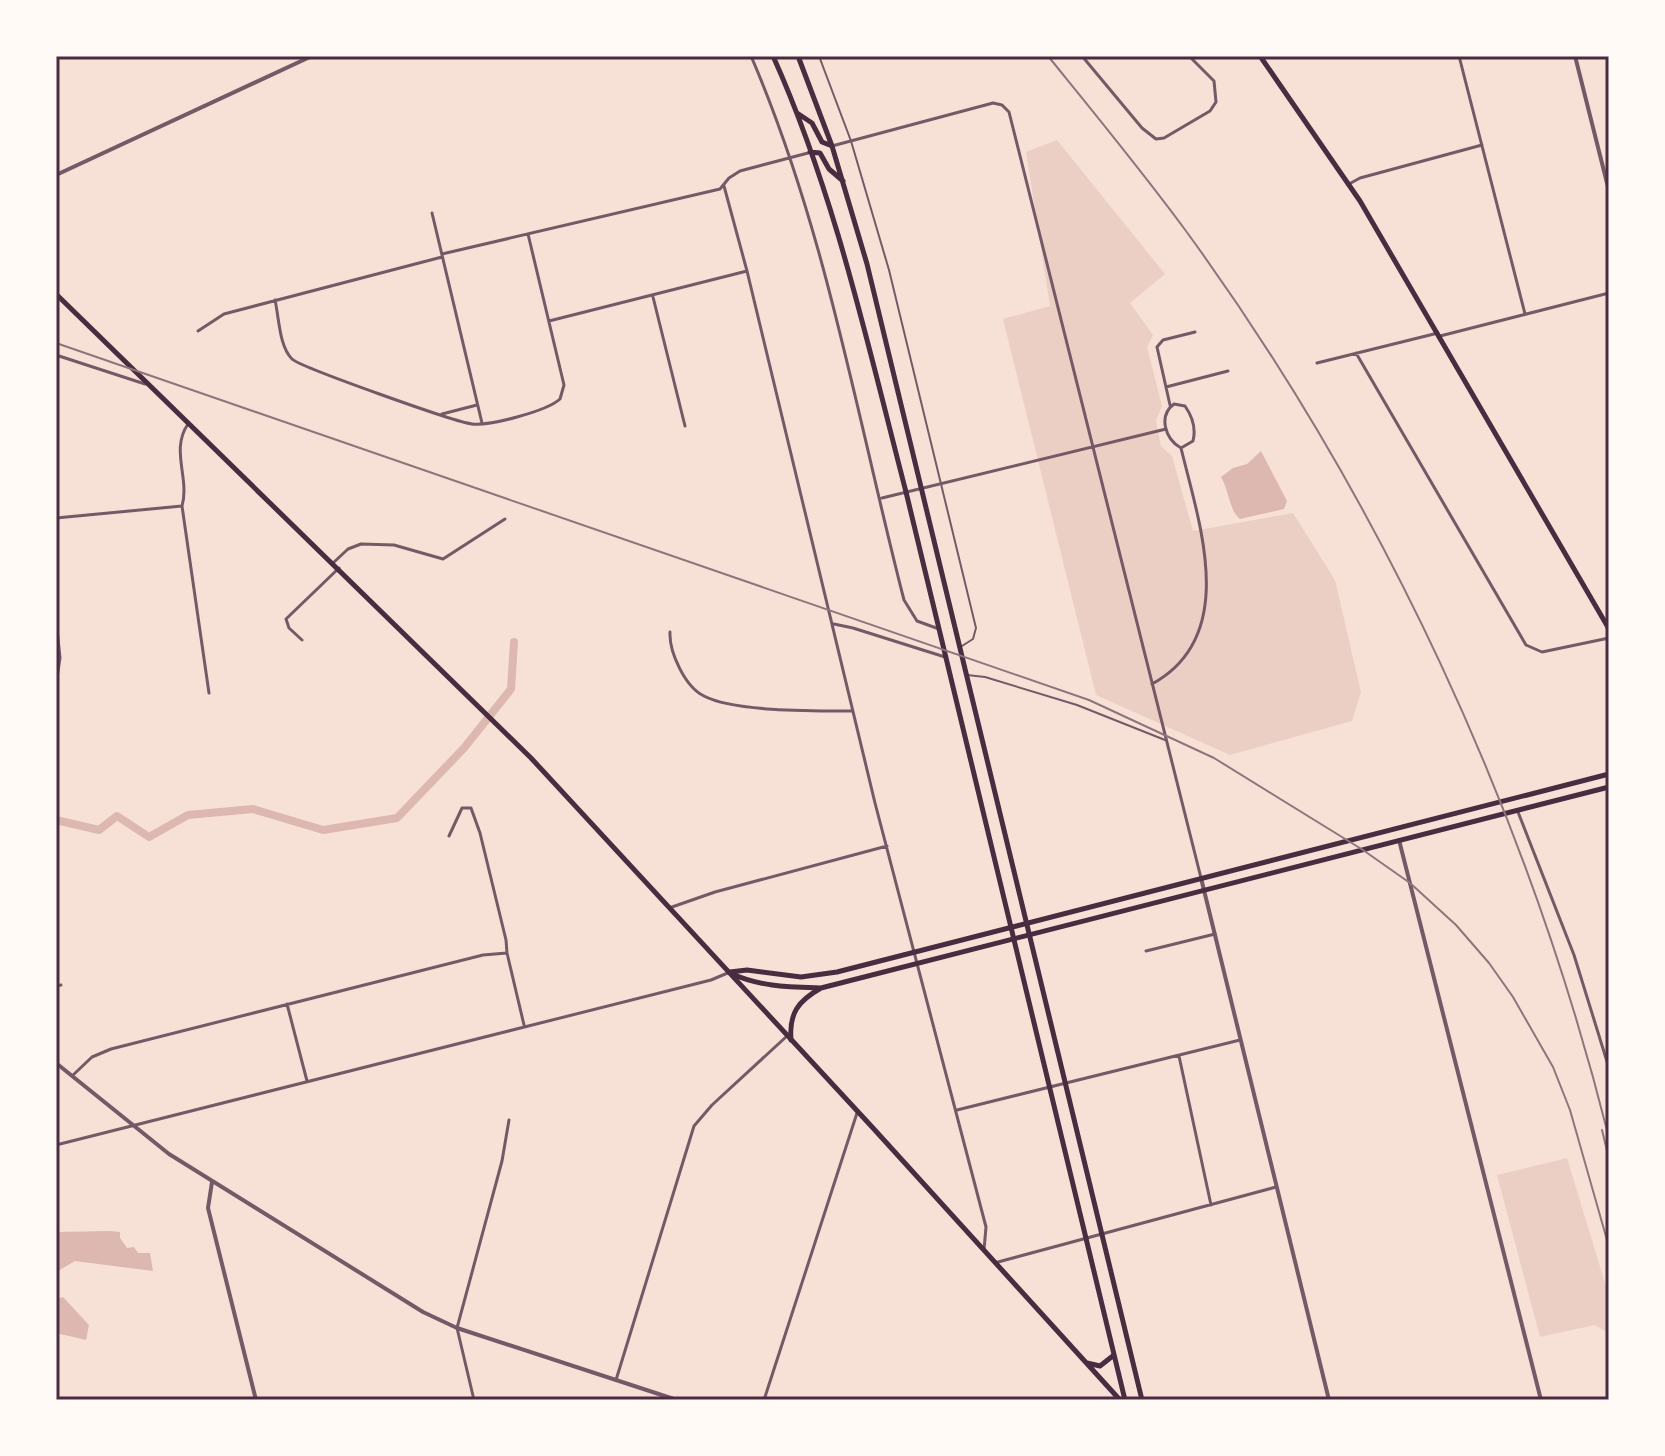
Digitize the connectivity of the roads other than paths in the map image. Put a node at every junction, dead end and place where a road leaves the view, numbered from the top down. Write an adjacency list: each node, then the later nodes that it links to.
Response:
1 (312, 56): 17 (street)
2 (751, 56): 16 (street)
3 (773, 56): 11 (main road)
4 (798, 56): 14 (main road)
5 (819, 56): 12 (lane)
6 (1082, 56): 7 (street)
7 (1189, 56)
8 (1260, 56): 19 (main road)
9 (1459, 56): 13 (street)
10 (1575, 56): 21 (street)
11 (795, 112): 14 (main road); 15 (main road)
12 (851, 141): 14 (street); 48 (street); 50 (lane)
13 (1482, 145): 19 (street); 30 (street)
14 (832, 146): 18 (main road)
15 (810, 152): 16 (street); 18 (main road); 52 (main road)
16 (791, 157): 20 (street); 53 (street)
17 (56, 175)
18 (844, 181): 51 (main road)
19 (1349, 184): 34 (main road)
20 (724, 186): 23 (street); 25 (street)
21 (1609, 191)
22 (432, 213): 24 (street)
23 (528, 234): 24 (street); 31 (street)
24 (442, 256): 29 (street); 41 (street)
25 (747, 271): 28 (street); 60 (street)
26 (1609, 293): 30 (street)
27 (56, 294): 39 (main road)
28 (653, 296): 31 (street); 46 (street)
29 (275, 300): 32 (street); 43 (street)
30 (1525, 314): 34 (street)
31 (549, 321): 44 (street)
32 (198, 331)
33 (1195, 332): 40 (street)
34 (1439, 335): 35 (street); 62 (main road)
35 (1356, 353): 37 (street); 64 (street)
36 (56, 355): 39 (street)
37 (1317, 363)
38 (1228, 371): 40 (street)
39 (149, 385): 45 (main road)
40 (1166, 387): 42 (street)
41 (477, 405): 43 (street); 44 (street)
42 (1170, 405): 47 (street); 49 (street)
43 (442, 414): 44 (street)
44 (482, 423)
45 (188, 424): 54 (street); 57 (main road)
46 (685, 426)
47 (1166, 429): 48 (street); 49 (street)
48 (1093, 446): 50 (street); 71 (street)
49 (1181, 448): 71 (street)
50 (941, 483): 51 (street); 67 (lane)
51 (923, 488): 52 (street); 67 (main road)
52 (906, 492): 53 (street); 61 (main road)
53 (880, 499): 61 (street)
54 (182, 506): 55 (street); 72 (street)
55 (56, 518)
56 (505, 519): 57 (street)
57 (333, 563): 58 (main road)
58 (339, 568): 65 (street); 83 (main road)
59 (56, 619): 66 (street)
60 (833, 624): 68 (street); 73 (street)
61 (939, 629): 68 (main road)
62 (1609, 629)
63 (670, 632): 73 (street)
64 (1609, 638)
65 (302, 640)
66 (58, 646): 70 (street)
67 (960, 646): 69 (main road)
68 (945, 657): 85 (main road)
69 (967, 675): 74 (lane); 84 (main road)
70 (56, 684)
71 (1152, 684): 74 (street)
72 (209, 693)
73 (853, 711): 80 (street)
74 (1166, 740): 81 (street)
75 (1609, 774): 81 (main road)
76 (1609, 787): 77 (main road)
77 (1518, 812): 79 (main road); 101 (street)
78 (449, 836): 91 (street)
79 (1399, 840): 82 (main road); 130 (street)
80 (887, 846): 83 (street); 90 (street)
81 (1201, 878): 82 (street); 84 (main road)
82 (1203, 890): 86 (main road); 87 (street)
83 (669, 909): 93 (main road)
84 (1027, 923): 85 (main road); 86 (main road)
85 (1010, 927): 88 (main road); 90 (main road)
86 (1029, 934): 88 (main road); 104 (main road)
87 (1215, 934): 89 (street); 98 (street)
88 (1013, 939): 92 (main road); 105 (main road)
89 (1146, 951)
90 (916, 952): 92 (street); 93 (main road)
91 (507, 953): 95 (street); 96 (street)
92 (919, 964): 94 (main road); 106 (street)
93 (730, 972): 94 (main road); 96 (street); 97 (main road)
94 (821, 988): 97 (main road)
95 (287, 1004): 102 (street); 103 (street)
96 (525, 1026): 103 (street)
97 (789, 1038): 107 (main road); 121 (street)
98 (1240, 1040): 99 (street); 112 (street)
99 (1178, 1055): 104 (street); 113 (street)
100 (56, 1063): 102 (street)
101 (1609, 1068)
102 (72, 1076): 109 (street)
103 (307, 1081): 109 (street)
104 (1066, 1083): 105 (street); 114 (main road)
105 (1049, 1088): 106 (street); 115 (main road)
106 (957, 1110): 116 (street)
107 (857, 1113): 116 (main road); 126 (street)
108 (509, 1120): 118 (street)
109 (132, 1126): 110 (street); 111 (street)
110 (56, 1145)
111 (212, 1182): 118 (street); 123 (street)
112 (1276, 1187): 113 (street); 129 (street)
113 (1211, 1205): 114 (street)
114 (1102, 1234): 115 (street); 128 (main road)
115 (1086, 1239): 117 (street); 119 (main road)
116 (984, 1250): 117 (main road)
117 (996, 1263): 120 (main road)
118 (457, 1328): 121 (street); 124 (street)
119 (1114, 1355): 120 (main road); 127 (main road)
120 (1086, 1362): 127 (main road)
121 (616, 1380): 122 (street)
122 (659, 1397): 125 (street)
123 (256, 1400)
124 (474, 1400)
125 (677, 1400)
126 (764, 1400)
127 (1123, 1400)
128 (1142, 1400)
129 (1329, 1400)
130 (1541, 1400)

